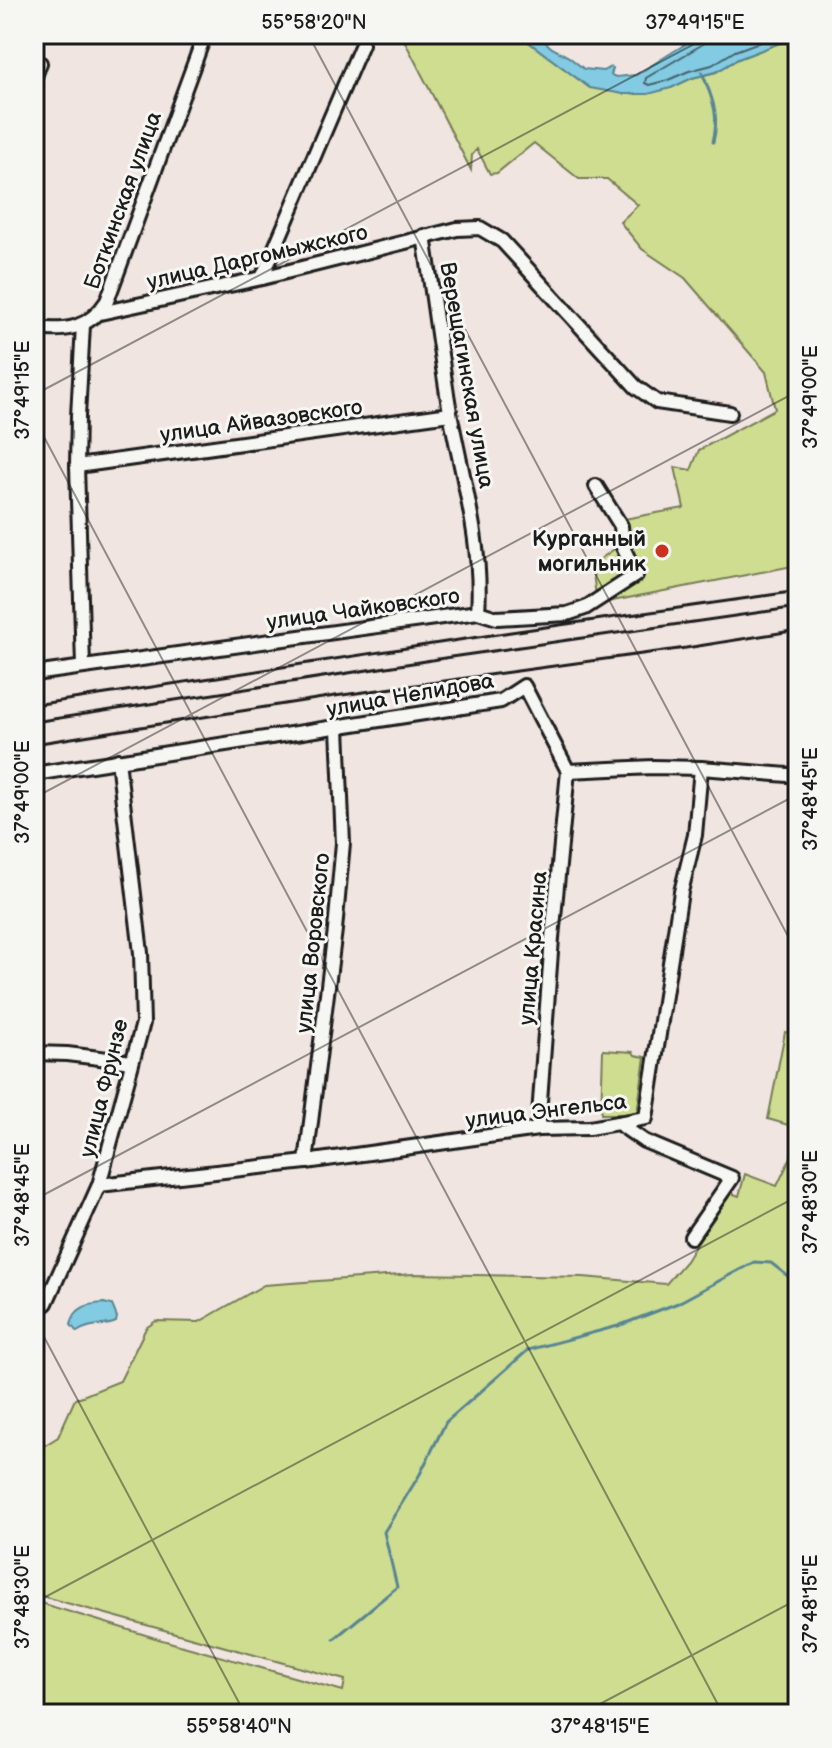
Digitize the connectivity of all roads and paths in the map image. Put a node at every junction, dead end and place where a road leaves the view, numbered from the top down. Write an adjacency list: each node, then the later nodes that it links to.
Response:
1 (205, 34): 7 (street, Боткинская улица)
2 (362, 44): 6 (street)
3 (40, 63): 4 (street)
4 (34, 79)
5 (424, 236): 6 (street, улица Даргомыжского); 10 (street, Верещагинская улица); 11 (street, Верещагинская улица)
6 (262, 278): 7 (street, улица Даргомыжского)
7 (100, 313): 8 (street, Боткинская улица)
8 (83, 325): 9 (street, Боткинская улица); 12 (street)
9 (34, 328)
10 (730, 413)
11 (450, 414): 12 (street, улица Айвазовского); 14 (street, Верещагинская улица)
12 (77, 466): 15 (street)
13 (596, 486): 14 (street, улица Чайковского)
14 (478, 612): 15 (street, улица Чайковского)
15 (83, 666): 16 (street, улица Чайковского)
16 (34, 674)
17 (338, 728): 18 (street, улица Нелидова); 20 (street, улица Нелидова); 27 (street, улица Воровского)
18 (118, 760): 21 (street, улица Нелидова); 24 (street, улица Фрунзе)
19 (701, 768): 20 (street); 22 (street); 25 (street, улица Энгельса)
20 (568, 771): 26 (street, улица Красина)
21 (34, 774)
22 (788, 775)
23 (34, 1053): 24 (street)
24 (132, 1062): 28 (street, улица Фрунзе)
25 (618, 1123): 26 (street, улица Энгельса); 29 (street)
26 (538, 1129): 27 (street, улица Энгельса)
27 (306, 1162): 28 (street, улица Энгельса)
28 (99, 1185): 30 (street, улица Фрунзе)
29 (691, 1237)
30 (34, 1313)

